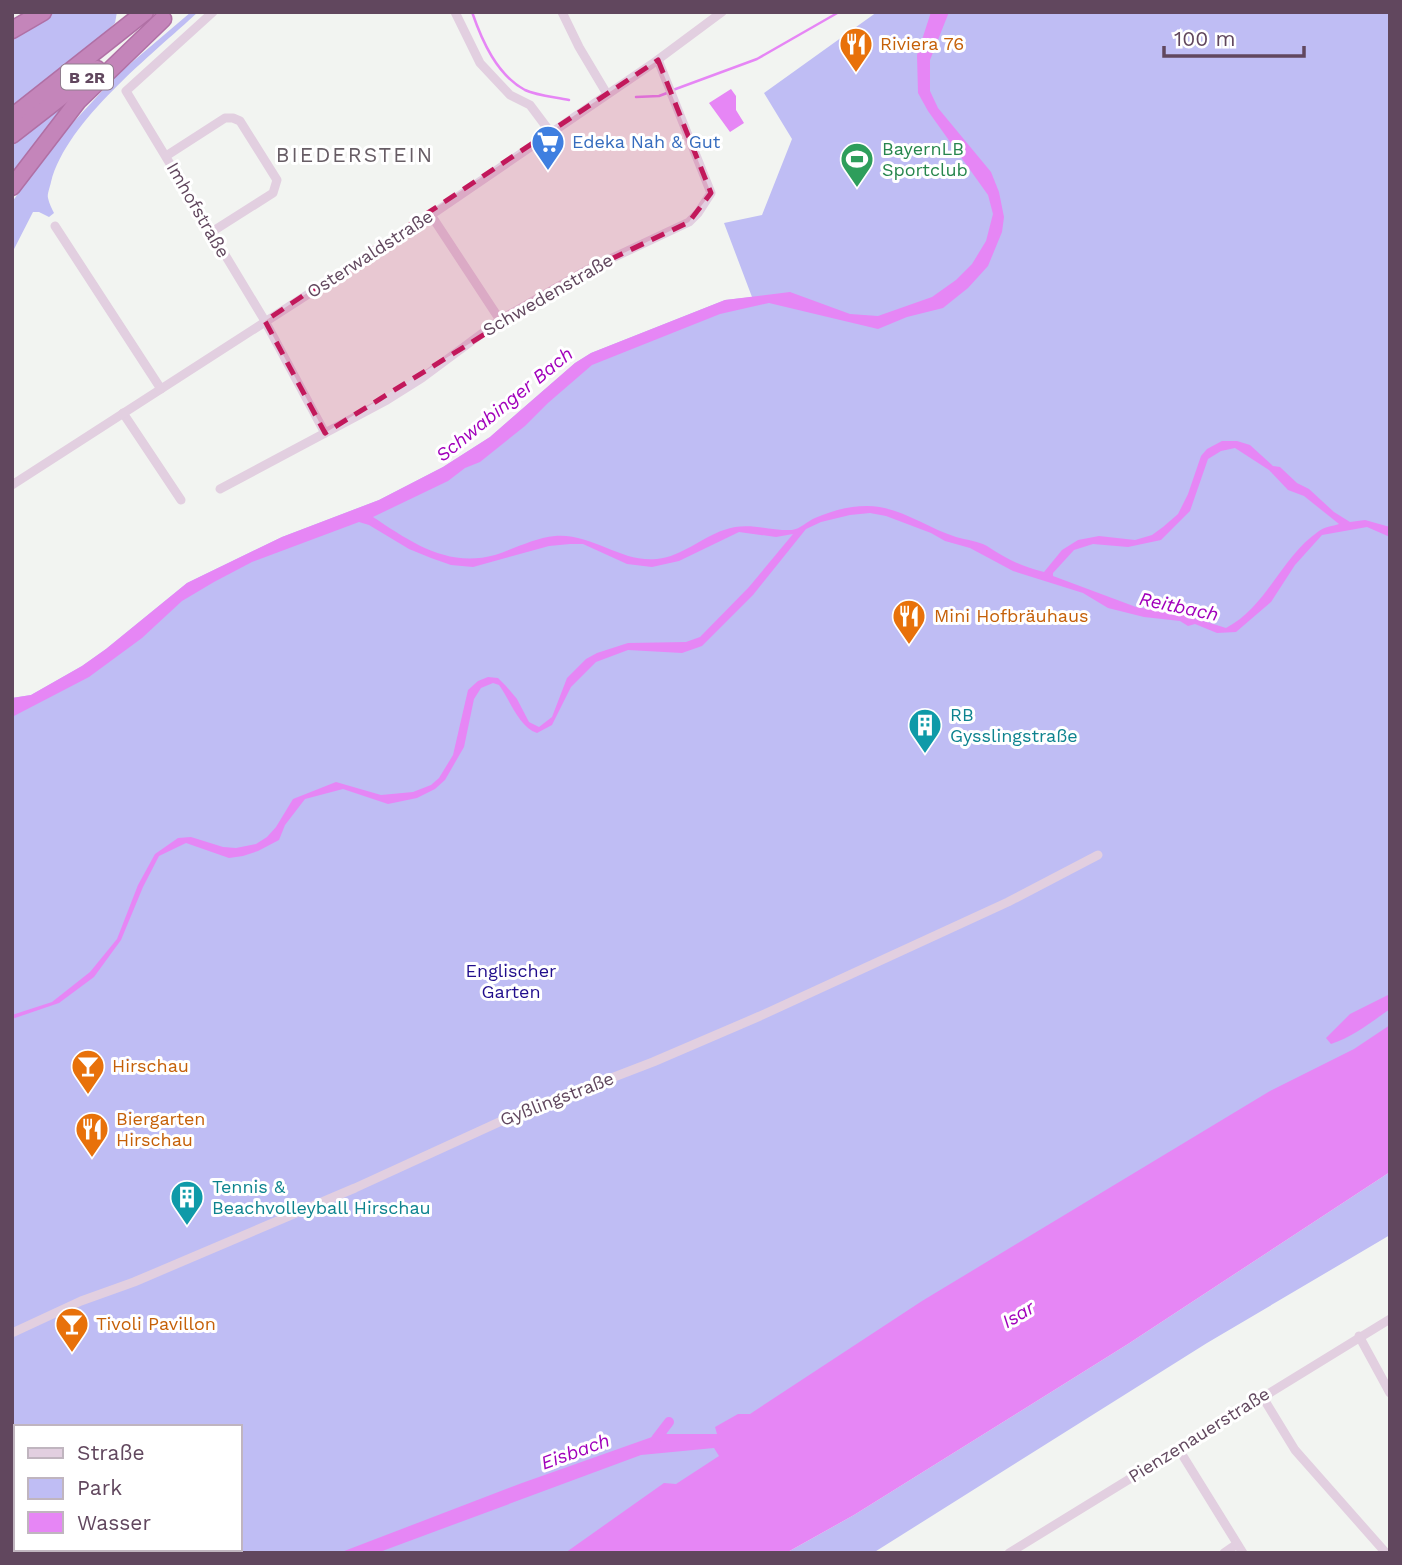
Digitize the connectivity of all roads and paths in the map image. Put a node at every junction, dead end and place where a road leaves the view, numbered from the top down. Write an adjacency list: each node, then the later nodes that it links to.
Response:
1 (43, 12): 9 (highway)
2 (120, 12): 10 (highway)
3 (145, 12): 10 (highway, B 2R)
4 (213, 12): 16 (street, Imhofstraße)
5 (455, 12): 14 (street)
6 (562, 12): 12 (street)
7 (722, 12): 11 (street, Osterwaldstraße)
8 (168, 16): 15 (highway, B 2R); 17 (highway)
9 (12, 30)
10 (86, 59): 13 (highway, B 2R)
11 (658, 60): 12 (street, Osterwaldstraße); 21 (street, Schwedenstraße)
12 (607, 94): 14 (street, Osterwaldstraße)
13 (12, 117)
14 (551, 133): 18 (street, Osterwaldstraße)
15 (12, 135)
16 (166, 156): 20 (street, Imhofstraße); 20 (street)
17 (12, 187)
18 (431, 215): 21 (street); 22 (street, Osterwaldstraße)
19 (55, 226): 23 (street)
20 (210, 233): 22 (street, Imhofstraße)
21 (500, 320): 25 (street, Schwedenstraße)
22 (265, 321): 23 (street, Osterwaldstraße); 25 (street, Imhofstraße)
23 (161, 389): 24 (street, Osterwaldstraße)
24 (123, 413): 26 (street, Osterwaldstraße); 28 (street)
25 (325, 433): 27 (street, Schwedenstraße)
26 (12, 485)
27 (220, 489)
28 (181, 500)
29 (1098, 855): 31 (street, Gyßlingstraße)
30 (1390, 1319): 32 (street, Pienzenauerstraße)
31 (12, 1333)
32 (1359, 1336): 33 (street); 34 (street, Pienzenauerstraße)
33 (1390, 1393)
34 (1262, 1396): 35 (street, Pienzenauerstraße); 39 (street)
35 (1178, 1448): 36 (street); 37 (street, Pienzenauerstraße)
36 (1240, 1549): 38 (street)
37 (1009, 1553)
38 (1224, 1553)
39 (1386, 1553)

